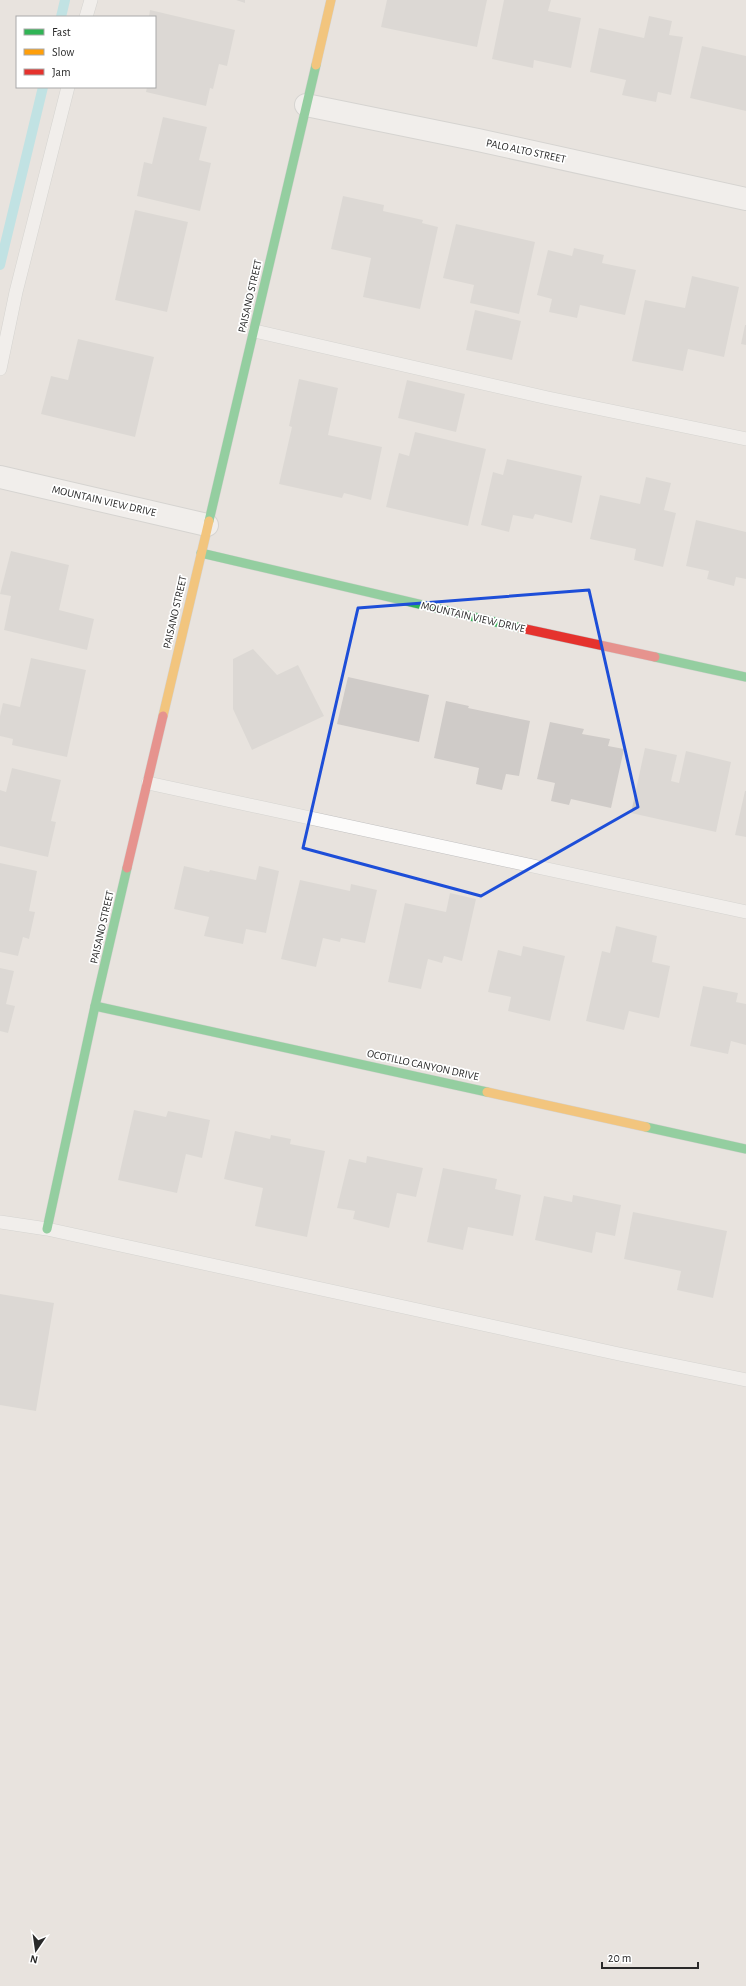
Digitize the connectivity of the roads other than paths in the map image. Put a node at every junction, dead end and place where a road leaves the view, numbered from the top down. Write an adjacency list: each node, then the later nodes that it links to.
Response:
1 (90, 0): 3 (lane)
2 (331, 0): 5 (street, PAISANO STREET)
3 (86, 16)
4 (68, 88): 8 (lane)
5 (306, 105): 6 (street, PALO ALTO STREET); 7 (street, PAISANO STREET)
6 (746, 199)
7 (254, 331): 9 (lane); 11 (street, PAISANO STREET)
8 (0, 368)
9 (746, 439)
10 (0, 477): 11 (street, MOUNTAIN VIEW DRIVE)
11 (208, 525): 12 (street, PAISANO STREET)
12 (201, 553): 13 (street, MOUNTAIN VIEW DRIVE); 14 (street, PAISANO STREET)
13 (746, 677)
14 (148, 783): 15 (lane); 16 (street, PAISANO STREET)
15 (746, 912)
16 (95, 1006): 17 (street, OCOTILLO CANYON DRIVE); 19 (street, PAISANO STREET)
17 (746, 1149)
18 (0, 1222): 19 (lane)
19 (47, 1229): 20 (lane)
20 (746, 1380)

